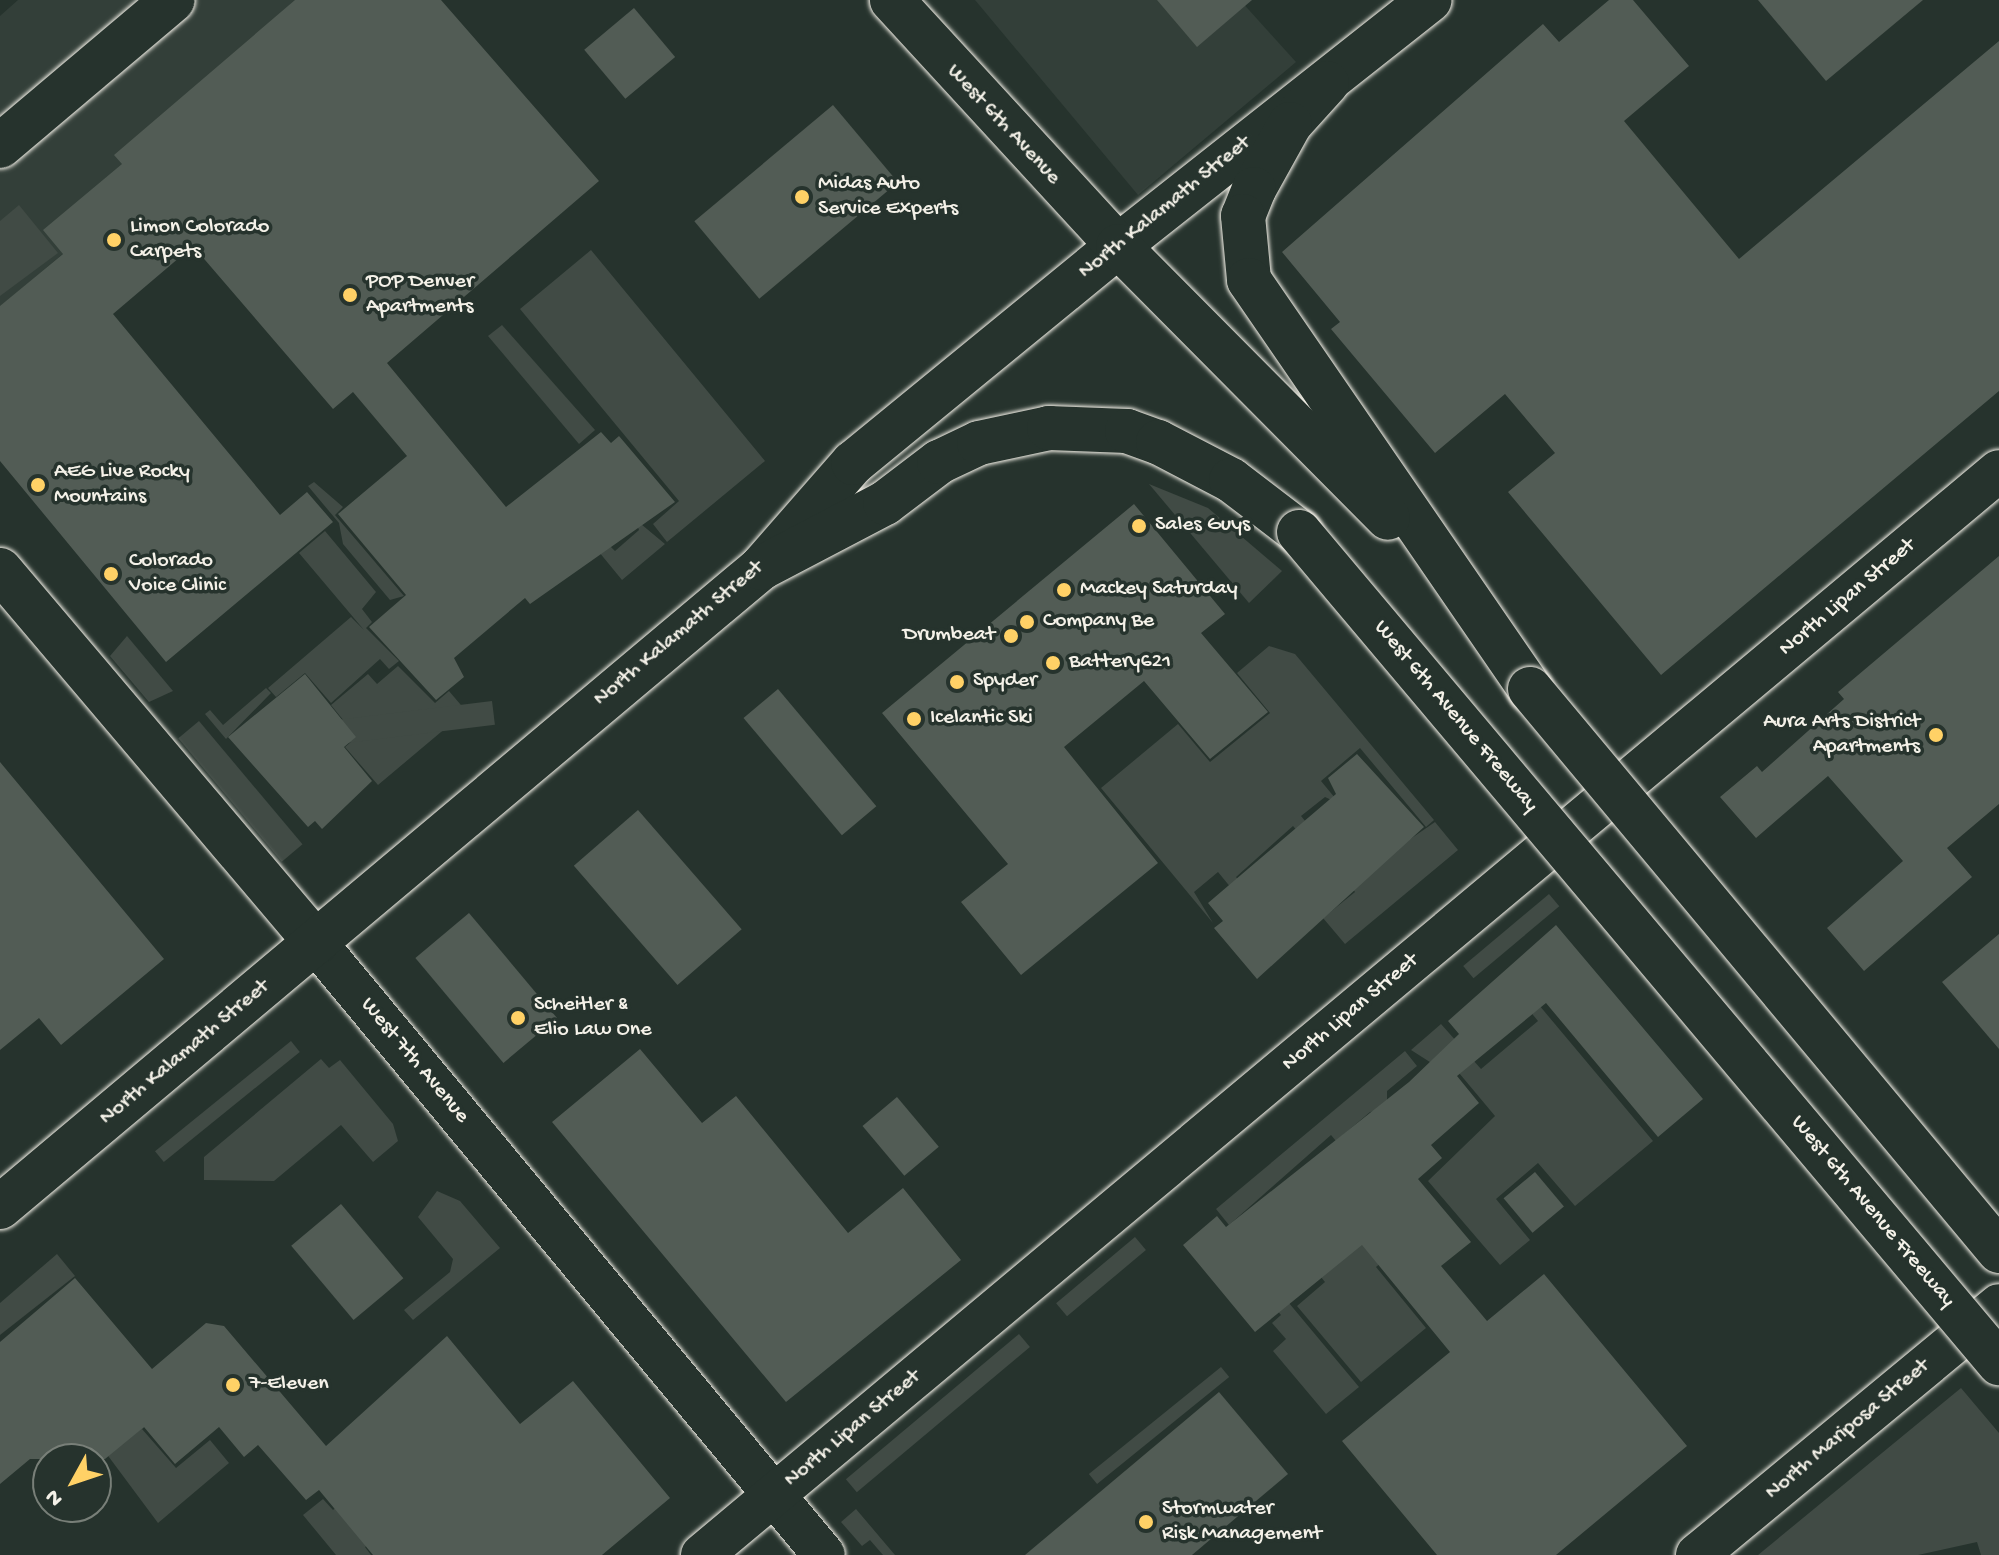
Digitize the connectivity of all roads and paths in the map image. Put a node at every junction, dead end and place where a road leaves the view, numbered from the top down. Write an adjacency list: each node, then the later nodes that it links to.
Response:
1 (173, 0): 5 (main road)
2 (892, 0): 6 (main road, West 6th Avenue)
3 (1430, 0): 4 (main road, North Kalamath Street)
4 (1327, 83): 6 (main road, North Kalamath Street); 10 (main road)
5 (0, 146)
6 (1118, 246): 8 (main road, North Kalamath Street); 10 (main road)
7 (1999, 471): 16 (street, North Lipan Street)
8 (761, 568): 11 (main road, North Kalamath Street); 15 (main road, West 6th Avenue Freeway, bridge)
9 (0, 570): 11 (main road, West 7th Avenue)
10 (1530, 689): 13 (main road, bridge)
11 (316, 943): 12 (main road, North Kalamath Street); 16 (street, West 7th Avenue)
12 (0, 1207)
13 (1999, 1251)
14 (1999, 1305): 19 (street, North Mariposa Street)
15 (1999, 1363)
16 (774, 1494): 17 (street, North Lipan Street); 18 (street, West 7th Avenue)
17 (702, 1555)
18 (824, 1555)
19 (1697, 1555)

